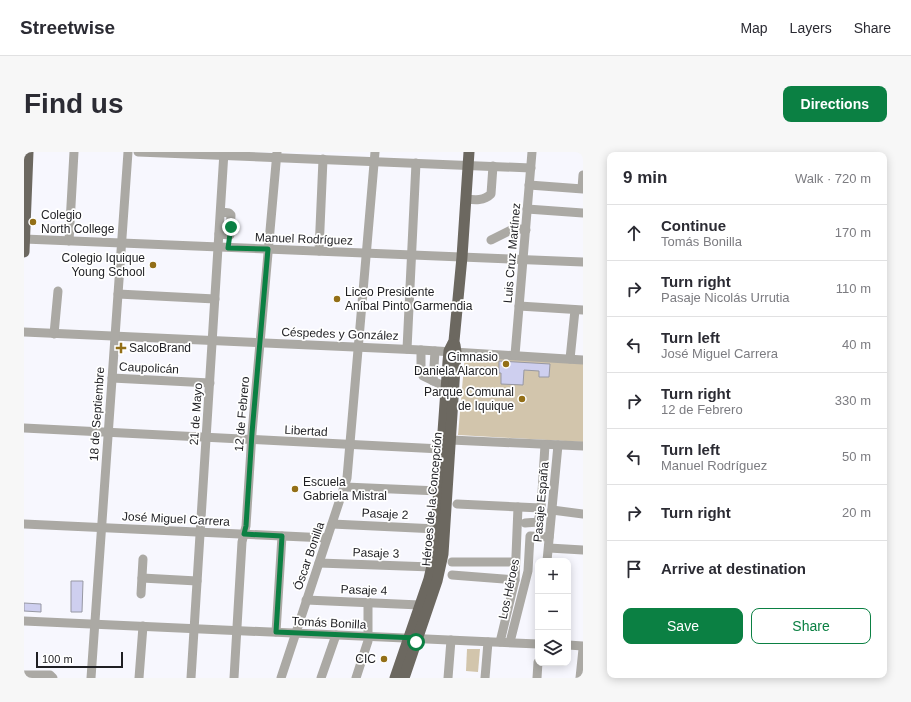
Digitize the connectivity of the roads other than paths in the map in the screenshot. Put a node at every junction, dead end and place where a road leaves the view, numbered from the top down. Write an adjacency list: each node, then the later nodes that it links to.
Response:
1 (28, 152): 25 (main road)
2 (74, 152): 27 (street)
3 (128, 152): 28 (street, 18 de Septiembre)
4 (138, 152): 7 (street)
5 (469, 152): 12 (main road, Héroes de la Concepción)
6 (532, 152): 14 (street, Luis Cruz Martínez)
7 (224, 154): 8 (street); 20 (street, 21 de Mayo)
8 (277, 155): 9 (street); 31 (street, 12 de Febrero)
9 (325, 157): 10 (street); 32 (street)
10 (374, 157): 11 (street); 34 (street, Óscar Bonilla)
11 (416, 163): 12 (street); 35 (street)
12 (468, 165): 13 (street); 18 (main road, Héroes de la Concepción)
13 (493, 166): 14 (street); 18 (street)
14 (531, 168): 16 (street, Luis Cruz Martínez)
15 (583, 175): 17 (street)
16 (529, 185): 17 (street); 19 (street, Luis Cruz Martínez)
17 (582, 188)
18 (466, 200): 36 (main road, Héroes de la Concepción)
19 (527, 209): 21 (street); 22 (street, Luis Cruz Martínez)
20 (220, 212): 23 (street, 21 de Mayo); 24 (street)
21 (583, 213)
22 (526, 230): 26 (street); 37 (street, Luis Cruz Martínez)
23 (219, 234): 24 (street); 29 (street, 21 de Mayo)
24 (230, 235): 30 (street)
25 (24, 239): 27 (street, Manuel Rodríguez); 33 (main road)
26 (491, 240)
27 (69, 241): 28 (street, Manuel Rodríguez)
28 (121, 243): 29 (street, Manuel Rodríguez); 40 (street, 18 de Septiembre)
29 (218, 247): 30 (street, Manuel Rodríguez); 41 (street, 21 de Mayo)
30 (228, 248): 31 (street, Manuel Rodríguez)
31 (268, 249): 32 (street, Manuel Rodríguez); 48 (street, 12 de Febrero)
32 (319, 251): 34 (street, Manuel Rodríguez)
33 (24, 252)
34 (366, 253): 35 (street, Manuel Rodríguez); 49 (street, Óscar Bonilla)
35 (412, 255): 36 (street, Manuel Rodríguez); 50 (street)
36 (462, 257): 37 (street, Manuel Rodríguez); 53 (main road, Héroes de la Concepción)
37 (523, 260): 38 (street, Manuel Rodríguez); 42 (street, Luis Cruz Martínez)
38 (583, 262)
39 (58, 291): 45 (street)
40 (118, 294): 41 (street); 46 (street, 18 de Septiembre)
41 (215, 299): 47 (street, 21 de Mayo)
42 (519, 306): 43 (street); 54 (street, Luis Cruz Martínez)
43 (579, 310): 55 (street)
44 (24, 332): 45 (street, Céspedes y González)
45 (54, 334): 46 (street, Céspedes y González)
46 (115, 337): 47 (street, Céspedes y González); 59 (street, 18 de Septiembre)
47 (212, 341): 48 (street, Céspedes y González); 61 (street, 21 de Mayo)
48 (260, 343): 49 (street, Céspedes y González); 66 (street, 12 de Febrero)
49 (359, 347): 50 (street, Céspedes y González); 68 (street, Óscar Bonilla)
50 (407, 349): 51 (street, Céspedes y González)
51 (421, 350): 52 (street, Céspedes y González); 57 (street)
52 (435, 351): 53 (street, Céspedes y González); 58 (street)
53 (451, 355): 54 (street, Céspedes y González); 58 (street); 62 (main road, Héroes de la Concepción)
54 (515, 355): 55 (street, Céspedes y González)
55 (570, 359): 56 (street, Céspedes y González)
56 (583, 360)
57 (421, 361): 58 (street); 60 (street)
58 (435, 362): 60 (street)
59 (112, 378): 61 (street, Caupolicán); 64 (street, 18 de Septiembre)
60 (433, 381): 62 (street)
61 (210, 383): 65 (street, 21 de Mayo)
62 (450, 389): 67 (main road, Héroes de la Concepción); 72 (main road, Héroes de la Concepción)
63 (24, 428): 64 (street, Libertad)
64 (108, 432): 65 (street, Libertad); 83 (street, 18 de Septiembre)
65 (206, 437): 66 (street, Libertad); 85 (street, 21 de Mayo)
66 (251, 440): 68 (street, Libertad); 86 (street, 12 de Febrero)
67 (451, 440): 69 (street); 72 (street); 117 (main road, Héroes de la Concepción)
68 (350, 445): 72 (street, Libertad); 73 (street, Óscar Bonilla)
69 (545, 445): 70 (street); 77 (street)
70 (558, 445): 71 (street); 78 (street, Pasaje España)
71 (583, 446)
72 (441, 449): 74 (main road, Héroes de la Concepción)
73 (345, 487): 74 (street); 82 (street, Óscar Bonilla)
74 (439, 491): 84 (main road, Héroes de la Concepción)
75 (457, 504): 76 (street)
76 (518, 507): 77 (street); 88 (street)
77 (541, 508): 80 (street)
78 (552, 510): 79 (street); 91 (street, Pasaje España)
79 (583, 514)
80 (525, 523)
81 (24, 524): 83 (street, José Miguel Carrera)
82 (332, 524): 84 (street, Pasaje 2); 90 (street, Óscar Bonilla)
83 (102, 528): 85 (street, José Miguel Carrera); 109 (street, 18 de Septiembre)
84 (437, 529): 99 (main road, Héroes de la Concepción)
85 (200, 532): 86 (street, José Miguel Carrera); 103 (street, 21 de Mayo)
86 (244, 534): 87 (street, José Miguel Carrera); 112 (street, 12 de Febrero)
87 (282, 536): 90 (street, José Miguel Carrera); 113 (street)
88 (516, 536): 89 (street); 97 (street)
89 (530, 536): 91 (street); 121 (street, Los Héroes)
90 (327, 538): 98 (street, Óscar Bonilla)
91 (550, 538): 92 (street, Pasaje España)
92 (549, 548): 93 (street); 94 (street, Pasaje España)
93 (583, 550)
94 (547, 558)
95 (143, 559): 101 (street)
96 (452, 562): 97 (street)
97 (516, 562): 102 (street)
98 (319, 563): 99 (street, Pasaje 3); 105 (street, Óscar Bonilla)
99 (432, 567): 107 (main road, Héroes de la Concepción)
100 (452, 575): 102 (street)
101 (142, 578): 103 (street); 104 (street)
102 (515, 580): 120 (street)
103 (197, 581): 111 (street, 21 de Mayo)
104 (141, 594)
105 (306, 600): 106 (street, Pasaje 4); 114 (street, Óscar Bonilla)
106 (368, 602): 107 (street, Pasaje 4); 116 (street)
107 (420, 605): 117 (main road, Héroes de la Concepción)
108 (24, 621): 109 (street, Tomás Bonilla)
109 (95, 624): 110 (street, Tomás Bonilla); 129 (street, 18 de Septiembre)
110 (146, 626): 111 (street, Tomás Bonilla); 130 (street); 131 (street)
111 (194, 628): 112 (street, Tomás Bonilla); 132 (street, 21 de Mayo)
112 (236, 630): 113 (street, Tomás Bonilla); 133 (street, 12 de Febrero)
113 (276, 632): 114 (street, Tomás Bonilla)
114 (295, 633): 115 (street, Tomás Bonilla); 134 (street, Óscar Bonilla)
115 (336, 635): 116 (street, Tomás Bonilla); 135 (street)
116 (368, 636): 117 (street, Tomás Bonilla); 136 (street)
117 (413, 638): 118 (street, Tomás Bonilla); 137 (main road, Héroes de la Concepción); 138 (main road, Héroes de la Concepción)
118 (451, 640): 119 (street, Tomás Bonilla); 139 (street)
119 (488, 642): 120 (street, Tomás Bonilla); 140 (street)
120 (500, 642): 121 (street, Tomás Bonilla)
121 (510, 642): 122 (street, Tomás Bonilla)
122 (535, 644)
123 (571, 645): 124 (street)
124 (583, 646)
125 (583, 649): 142 (street)
126 (538, 666): 141 (street)
127 (24, 674): 128 (street)
128 (53, 678)
129 (91, 678)
130 (139, 678)
131 (144, 678)
132 (191, 678)
133 (234, 678)
134 (281, 678)
135 (321, 678)
136 (356, 678)
137 (395, 678)
138 (404, 678)
139 (448, 678)
140 (485, 678)
141 (537, 678)
142 (580, 678)

